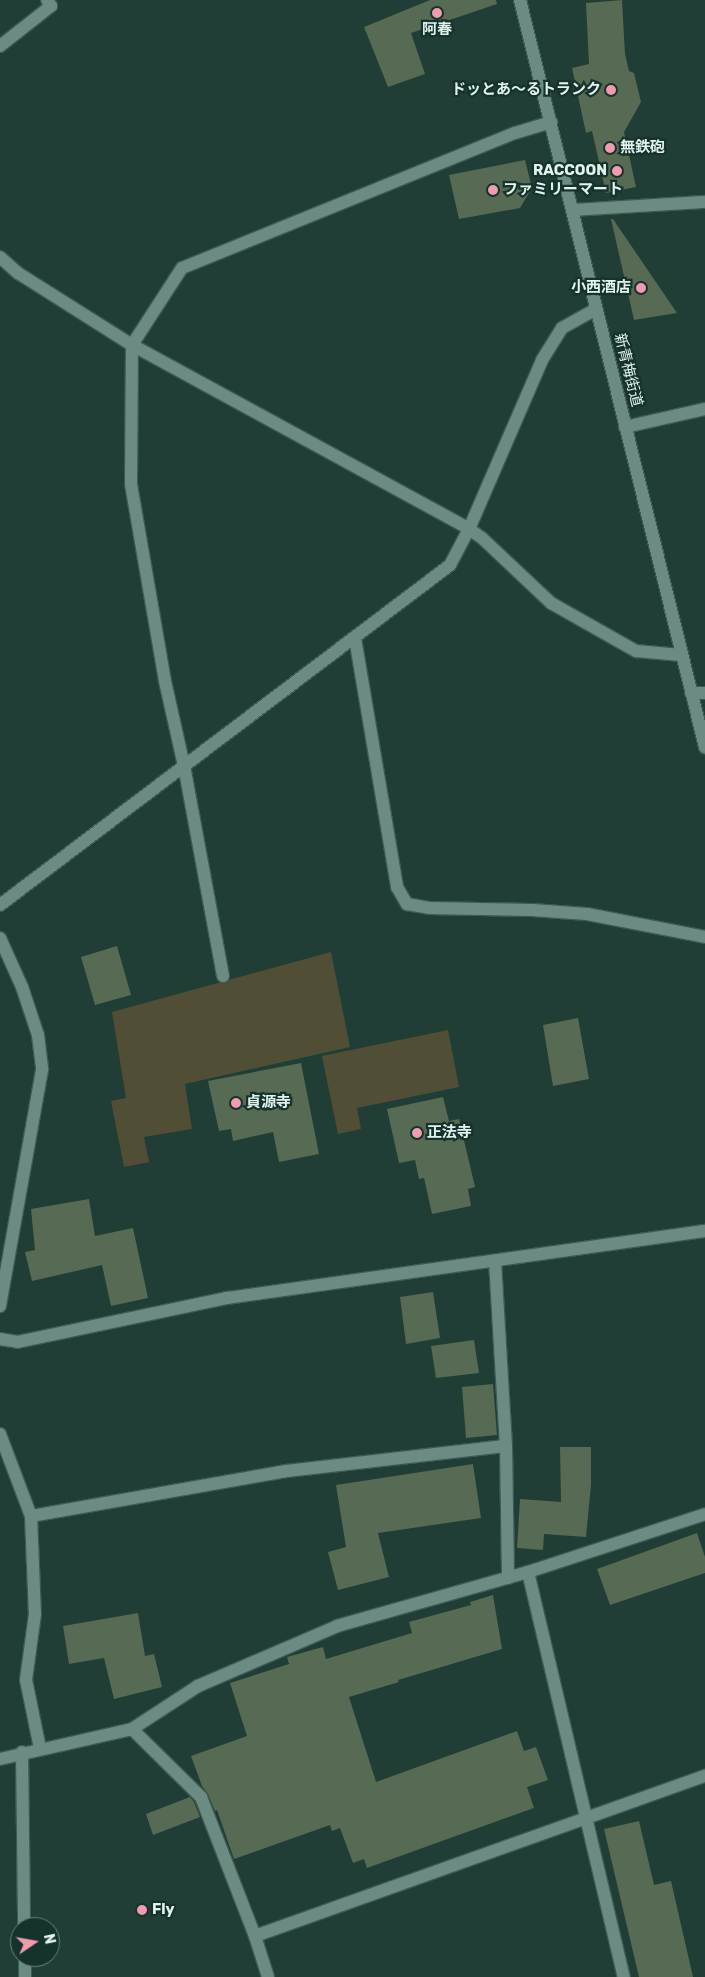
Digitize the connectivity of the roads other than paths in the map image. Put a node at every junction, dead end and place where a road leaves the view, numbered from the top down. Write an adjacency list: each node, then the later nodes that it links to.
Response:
1 (47, 0): 3 (street)
2 (520, 0): 4 (street, 新青梅街道)
3 (0, 46)
4 (551, 122): 6 (street, 新青梅街道); 9 (street)
5 (705, 202): 6 (street)
6 (573, 210): 8 (street, 新青梅街道)
7 (0, 257): 9 (street)
8 (596, 309): 11 (street, 新青梅街道); 12 (street)
9 (132, 345): 12 (street); 18 (street)
10 (705, 409): 11 (street)
11 (625, 427): 14 (street, 新青梅街道)
12 (469, 530): 13 (street); 14 (street)
13 (355, 638): 18 (street); 20 (street)
14 (681, 655): 15 (street, 新青梅街道)
15 (691, 693): 16 (street); 17 (street, 新青梅街道)
16 (705, 693)
17 (705, 747)
18 (184, 766): 19 (street); 22 (street)
19 (0, 905)
20 (705, 937)
21 (0, 938): 25 (street)
22 (223, 976)
23 (705, 1231): 24 (street)
24 (495, 1260): 26 (street); 28 (street)
25 (0, 1306)
26 (0, 1339)
27 (0, 1434): 30 (street)
28 (506, 1446): 30 (street); 32 (street)
29 (705, 1514): 31 (street)
30 (31, 1516): 34 (street)
31 (528, 1572): 32 (street); 38 (street)
32 (508, 1578): 33 (street)
33 (132, 1729): 34 (street); 40 (street)
34 (40, 1748): 35 (street)
35 (22, 1752): 36 (street); 39 (street)
36 (0, 1759)
37 (705, 1776): 38 (street)
38 (586, 1816): 40 (street); 42 (street)
39 (24, 1917)
40 (256, 1936): 41 (street)
41 (268, 1977)
42 (624, 1977)

